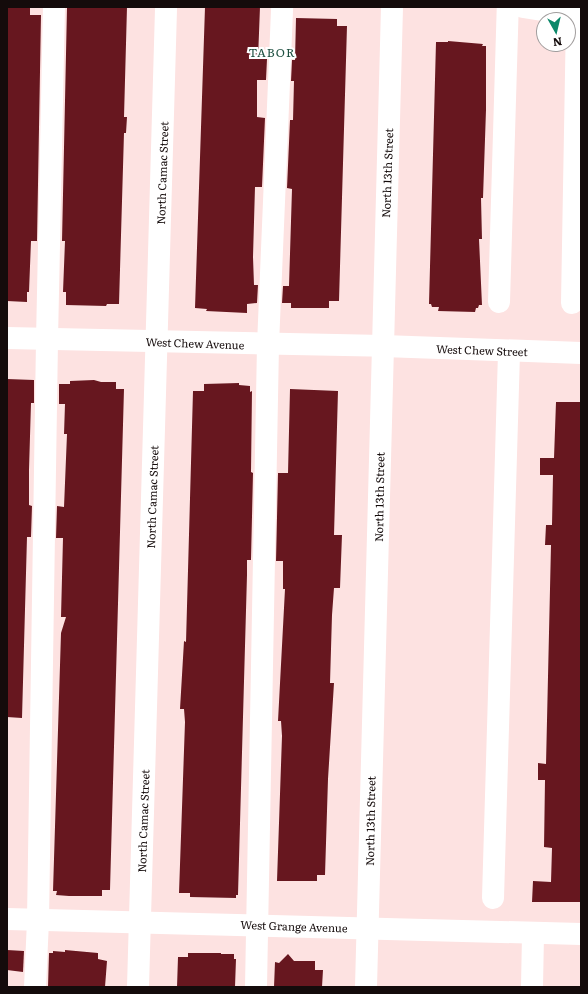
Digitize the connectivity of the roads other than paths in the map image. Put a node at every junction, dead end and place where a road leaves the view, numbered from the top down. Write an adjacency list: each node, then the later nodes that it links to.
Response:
1 (54, 7): 11 (street)
2 (166, 7): 12 (street, North Camac Street)
3 (282, 7): 13 (street)
4 (392, 7): 14 (street, North 13th Street)
5 (508, 7): 8 (street)
6 (523, 7): 7 (street)
7 (579, 15): 9 (street)
8 (499, 302)
9 (572, 303)
10 (7, 338): 11 (street, West Chew Avenue)
11 (47, 340): 12 (street, West Chew Avenue); 19 (street)
12 (157, 341): 13 (street, West Chew Avenue); 20 (street, North Camac Street)
13 (268, 345): 14 (street, West Chew Avenue); 21 (street)
14 (382, 346): 15 (street, West Chew Street); 22 (street, North 13th Street)
15 (509, 351): 16 (street, West Chew Street); 17 (street)
16 (581, 353)
17 (493, 898)
18 (7, 919): 19 (street, West Grange Avenue)
19 (38, 920): 20 (street, West Grange Avenue); 25 (street)
20 (140, 923): 21 (street, West Grange Avenue); 26 (street, North Camac Street)
21 (256, 924): 22 (street, West Grange Avenue); 27 (street)
22 (368, 929): 23 (street, West Grange Avenue); 28 (street, North 13th Street)
23 (533, 933): 24 (street, West Grange Avenue); 29 (street)
24 (581, 934)
25 (35, 987)
26 (138, 987)
27 (256, 987)
28 (366, 987)
29 (532, 987)

